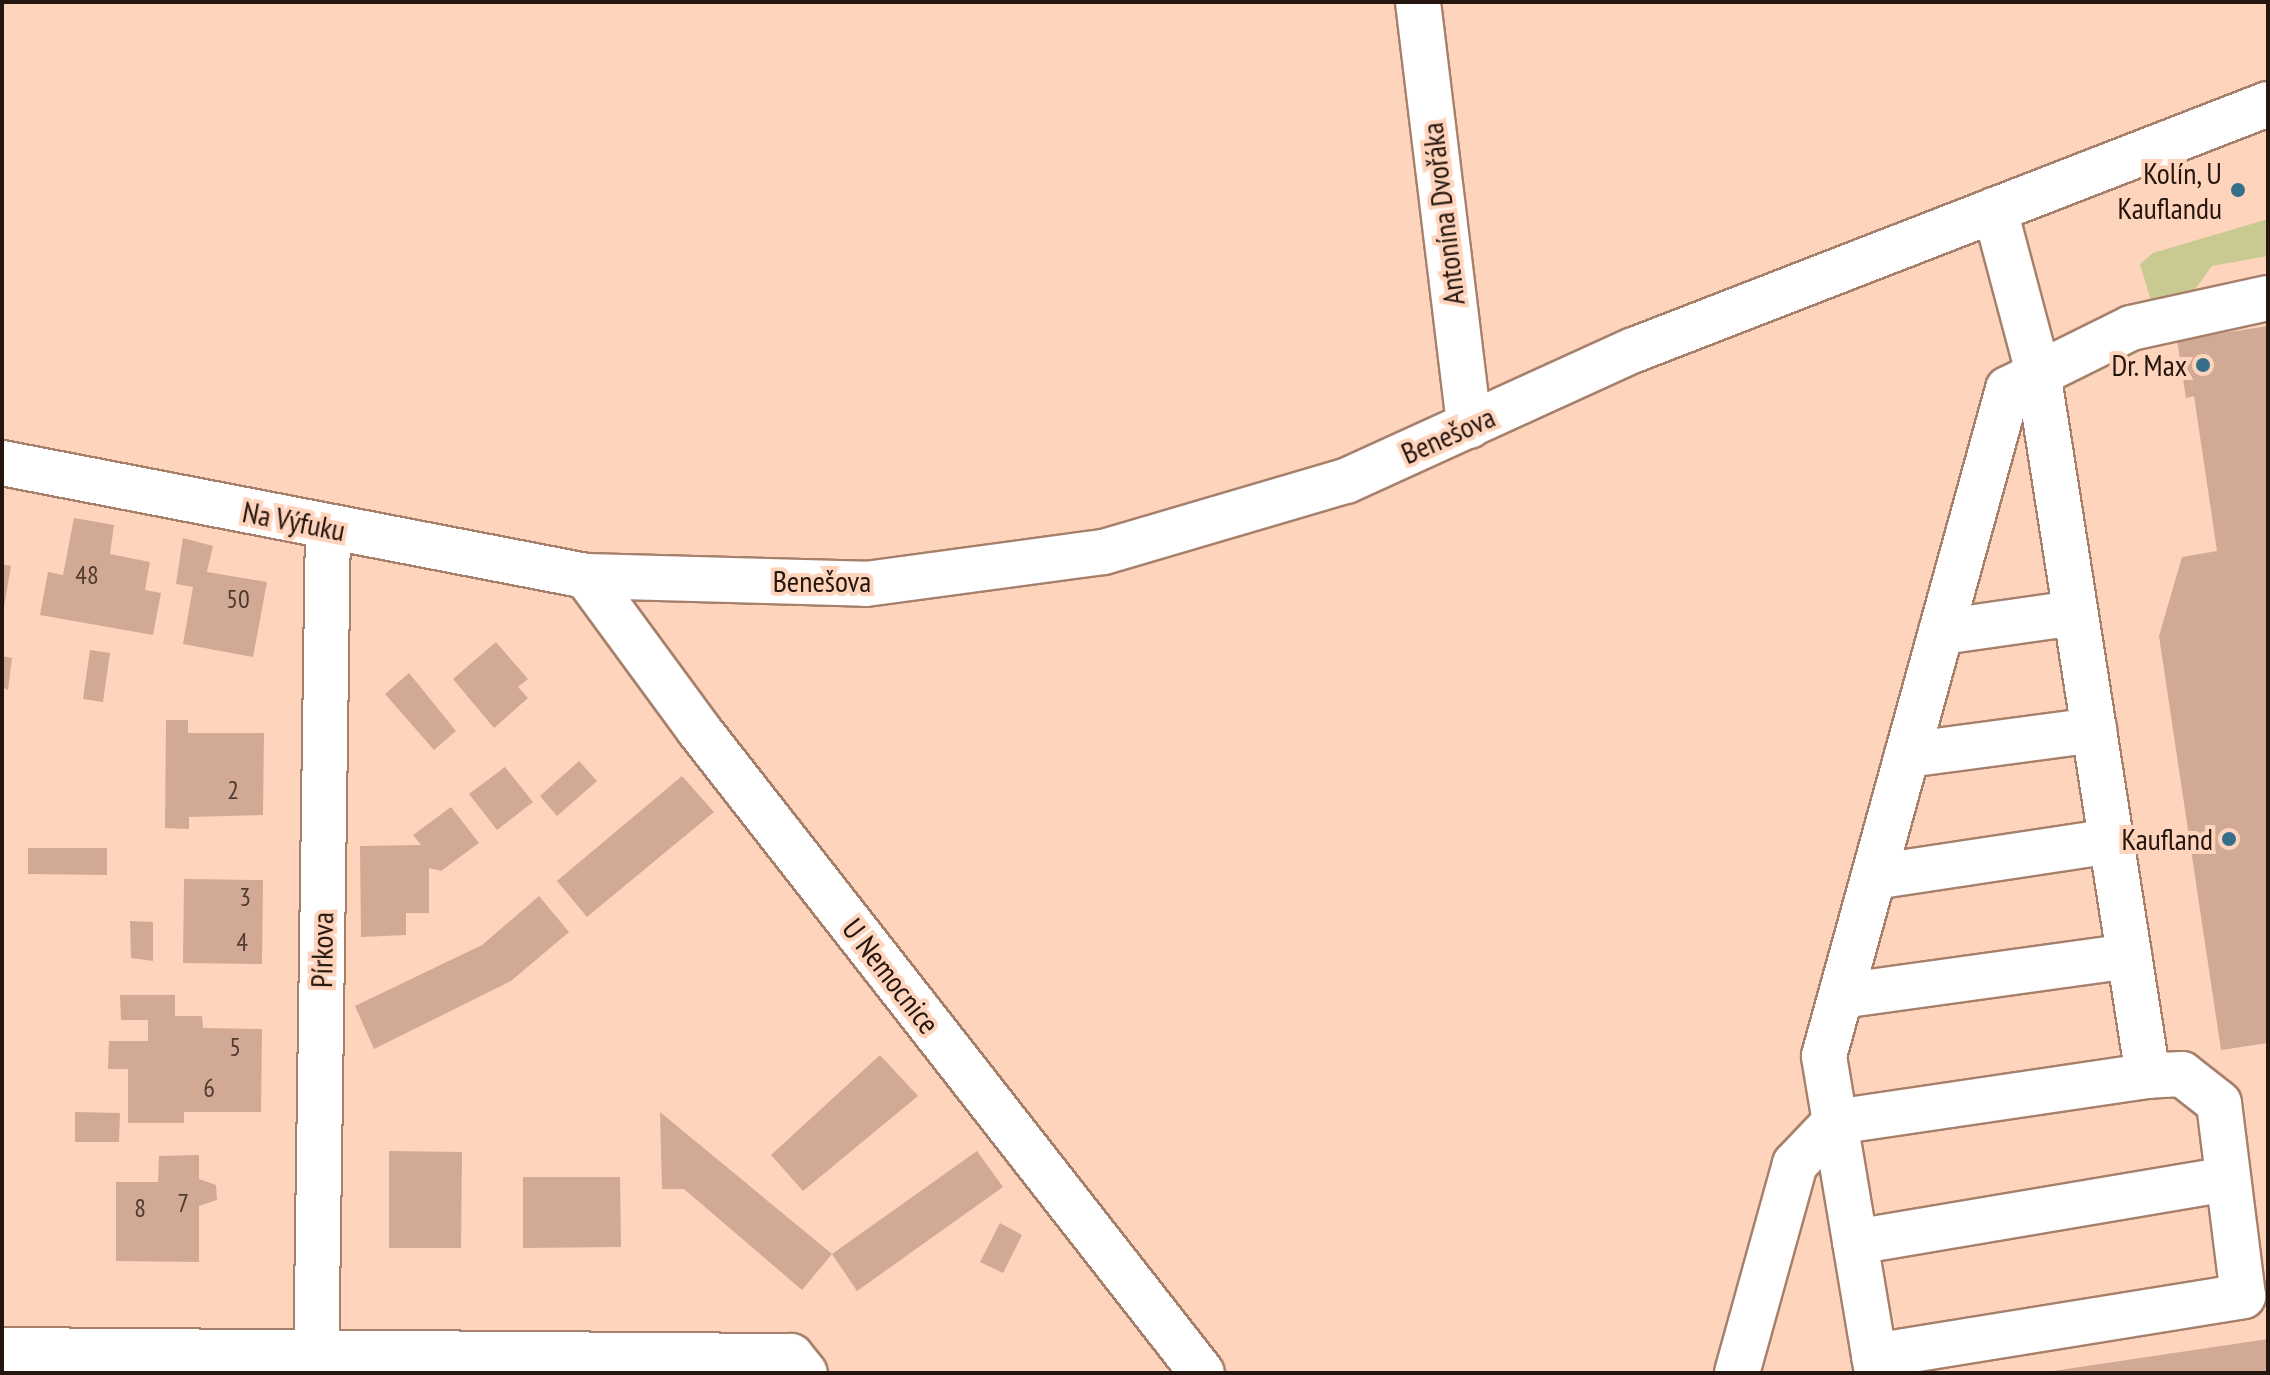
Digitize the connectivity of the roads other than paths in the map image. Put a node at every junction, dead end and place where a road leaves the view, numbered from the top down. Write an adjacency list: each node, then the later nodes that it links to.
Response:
1 (1418, 2): 6 (street, Antonína Dvořáka)
2 (2268, 104): 3 (street, Benešova)
3 (1995, 210): 5 (street); 6 (street, Benešova)
4 (2268, 298): 5 (street)
5 (2038, 372): 10 (street); 11 (street)
6 (1469, 426): 9 (street, Benešova)
7 (2, 463): 8 (street, Na Výfuku)
8 (328, 528): 9 (street, Na Výfuku); 23 (street, Pírkova)
9 (586, 576): 26 (street, U Nemocnice)
10 (2075, 613): 11 (street); 12 (street)
11 (1941, 632): 13 (street)
12 (2094, 730): 13 (street); 14 (street)
13 (1907, 755): 15 (street)
14 (2111, 841): 15 (street); 16 (street)
15 (1874, 877): 17 (street)
16 (2129, 956): 17 (street); 18 (street)
17 (1841, 996): 19 (street)
18 (2148, 1076): 19 (street); 20 (street)
19 (1835, 1122): 21 (street); 27 (street)
20 (2227, 1179): 21 (street); 24 (street)
21 (1855, 1242): 24 (street)
22 (2, 1350): 23 (street)
23 (317, 1363): 25 (street)
24 (1876, 1365)
25 (805, 1373)
26 (1202, 1373)
27 (1737, 1373)

